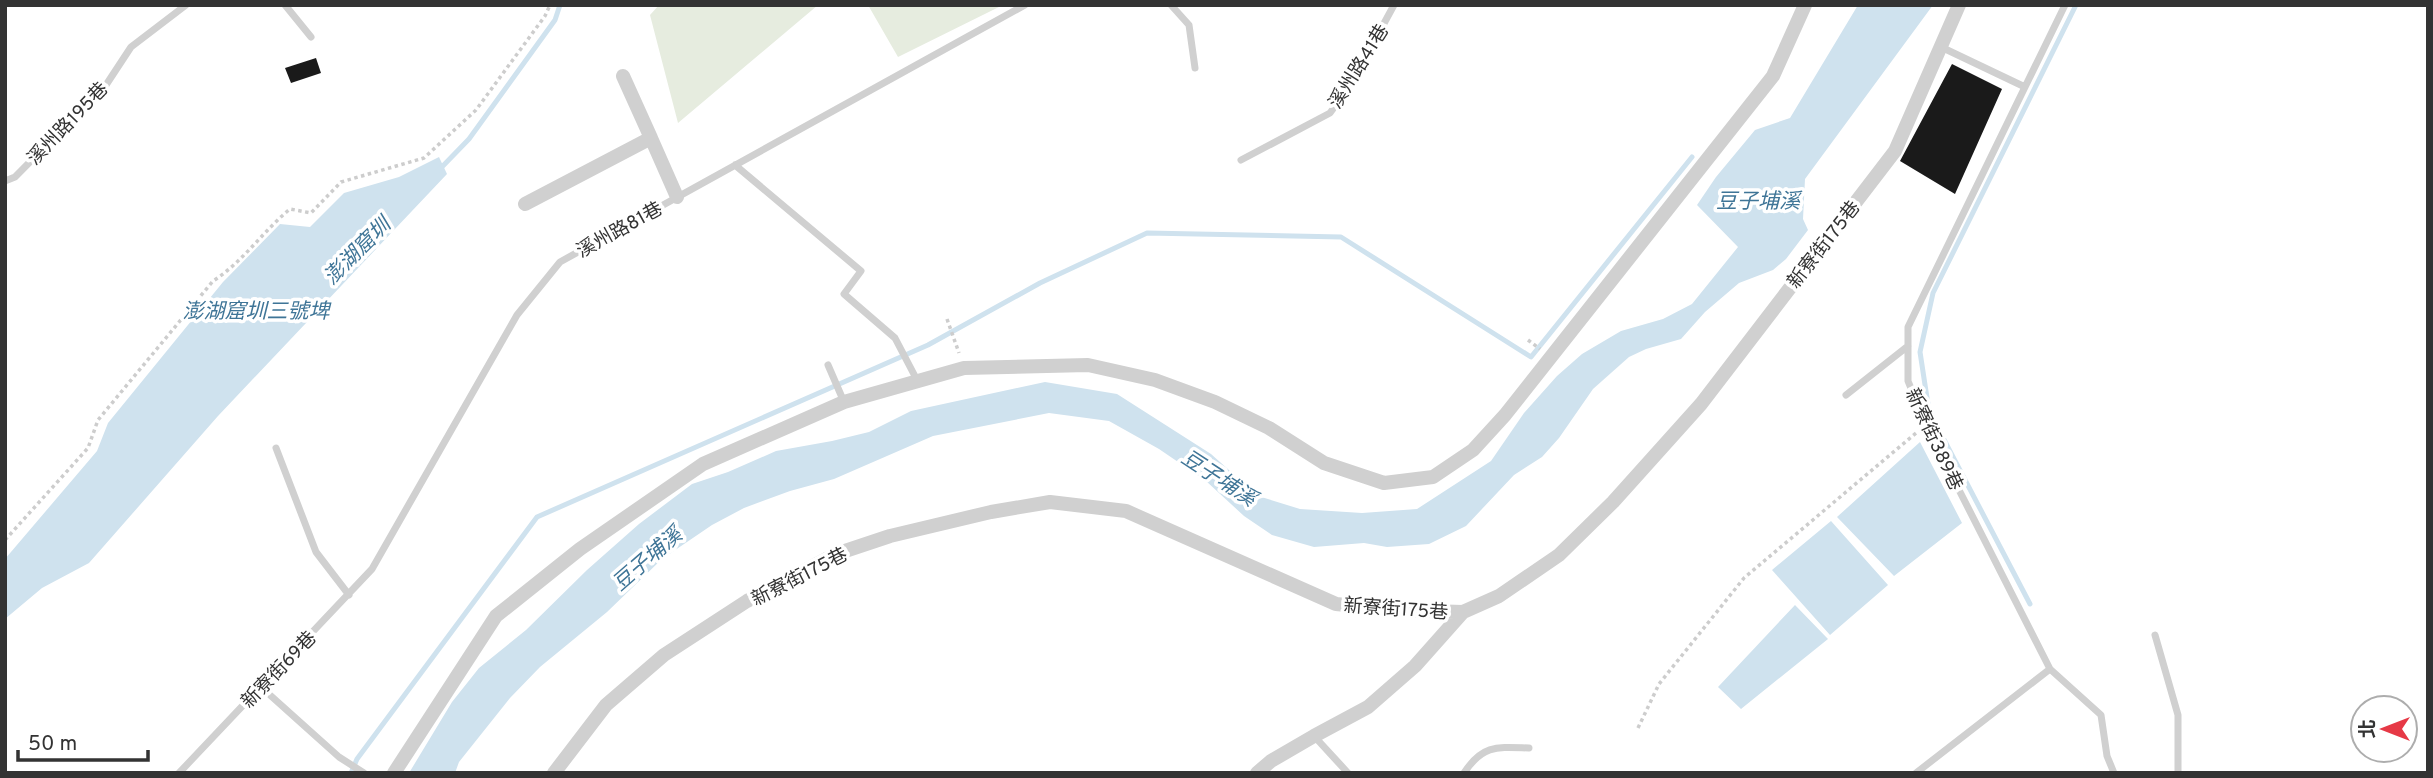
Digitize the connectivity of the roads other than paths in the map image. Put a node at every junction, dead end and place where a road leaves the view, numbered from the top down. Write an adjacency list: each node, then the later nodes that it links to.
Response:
1 (186, 5): 17 (lane, 溪州路195巷)
2 (285, 5): 9 (lane)
3 (1025, 5): 16 (lane, 溪州路81巷)
4 (1171, 5): 11 (lane)
5 (1394, 5): 15 (lane, 溪州路41巷)
6 (1805, 5): 22 (street)
7 (1959, 5): 10 (street, 新寮街175巷)
8 (2065, 5): 13 (lane, 新寮街389巷)
9 (311, 37)
10 (1940, 47): 13 (lane); 27 (street, 新寮街175巷)
11 (1195, 68)
12 (623, 76): 14 (street)
13 (2025, 87): 20 (lane, 新寮街389巷)
14 (651, 138): 18 (street); 19 (street)
15 (1241, 160)
16 (735, 165): 18 (lane, 溪州路81巷); 22 (lane)
17 (5, 181)
18 (677, 197): 26 (lane, 溪州路81巷)
19 (524, 204)
20 (1908, 346): 23 (lane); 29 (lane, 新寮街389巷)
21 (828, 365): 24 (lane)
22 (918, 382): 24 (street)
23 (1846, 395)
24 (842, 397): 35 (street)
25 (276, 448): 26 (lane)
26 (349, 595): 30 (lane, 新寮街69巷)
27 (1463, 612): 31 (street); 36 (street, 新寮街175巷)
28 (2155, 635): 42 (lane)
29 (2050, 669): 40 (lane); 41 (lane, 新寮街389巷)
30 (261, 687): 33 (lane); 34 (lane, 新寮街69巷)
31 (1314, 736): 37 (street); 38 (lane)
32 (1529, 748): 39 (lane)
33 (362, 771)
34 (179, 773)
35 (394, 773)
36 (554, 773)
37 (1257, 773)
38 (1348, 773)
39 (1464, 773)
40 (1916, 773)
41 (2114, 773)
42 (2178, 773)

